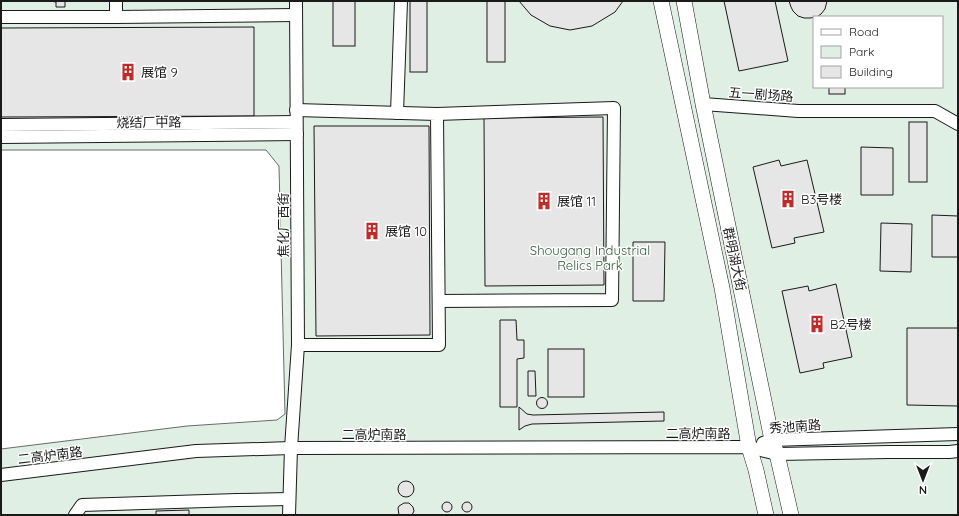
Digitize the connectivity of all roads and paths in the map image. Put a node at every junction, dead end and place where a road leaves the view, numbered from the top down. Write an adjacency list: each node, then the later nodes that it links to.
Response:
1 (116, 1): 8 (street)
2 (296, 1): 6 (street, 焦化厂西街)
3 (401, 1): 10 (street)
4 (661, 1): 19 (main road, 群明湖大街)
5 (684, 1): 9 (main road, 群明湖大街)
6 (296, 15): 8 (street); 12 (street, 焦化厂西街)
7 (1, 17): 8 (street)
8 (116, 17)
9 (703, 104): 14 (street, 五一剧场路); 20 (main road, 群明湖大街)
10 (397, 113): 11 (street); 12 (street)
11 (437, 114): 16 (street); 16 (street)
12 (296, 122): 13 (street, 烧结厂中路); 15 (street, 烧结厂中路); 17 (street, 焦化厂西街)
13 (1, 124)
14 (958, 124)
15 (1, 137)
16 (439, 301): 17 (street)
17 (298, 345): 21 (street, 焦化厂西街)
18 (958, 434): 20 (street, 秀池南路)
19 (749, 447): 20 (street, 秀池南路); 21 (street, 二高炉南路); 27 (main road, 群明湖大街)
20 (775, 447): 22 (street, 秀池南路); 28 (main road, 群明湖大街)
21 (291, 448): 23 (street, 二高炉南路); 24 (street, 焦化厂西街)
22 (958, 451)
23 (1, 475)
24 (289, 499): 25 (street); 26 (street, 焦化厂西街)
25 (75, 515)
26 (289, 515)
27 (766, 515)
28 (791, 515)

